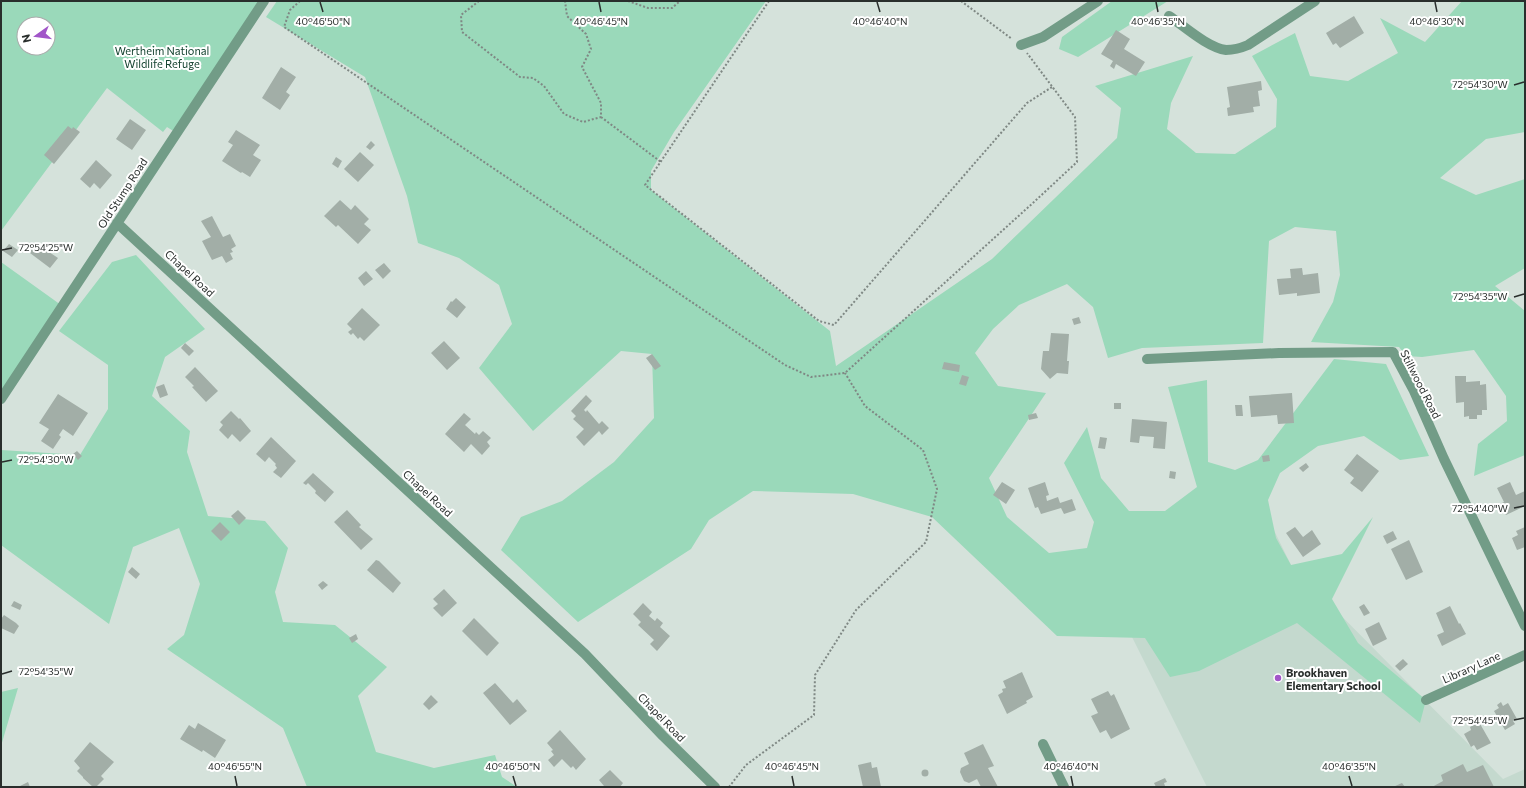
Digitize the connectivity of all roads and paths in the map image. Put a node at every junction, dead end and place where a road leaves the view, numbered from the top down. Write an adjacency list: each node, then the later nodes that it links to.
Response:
1 (264, 1): 16 (street, Old Stump Road)
2 (300, 1): 18 (path)
3 (479, 1): 14 (path)
4 (565, 1): 14 (path)
5 (628, 1): 6 (path)
6 (680, 1)
7 (769, 1): 15 (path)
8 (961, 1): 12 (path)
9 (1098, 1): 12 (street)
10 (1315, 1): 11 (street)
11 (1169, 16)
12 (1021, 46): 13 (path)
13 (1052, 87): 15 (path); 18 (path)
14 (601, 117): 15 (path)
15 (661, 162)
16 (118, 222): 19 (street, Old Stump Road); 24 (street, Chapel Road)
17 (1147, 359): 20 (street, Stillwood Road)
18 (845, 372): 25 (path)
19 (1, 399)
20 (1525, 626)
21 (1525, 655): 22 (street, Library Lane)
22 (1426, 700)
23 (1043, 744): 26 (street)
24 (715, 787)
25 (729, 787)
26 (1064, 787)

